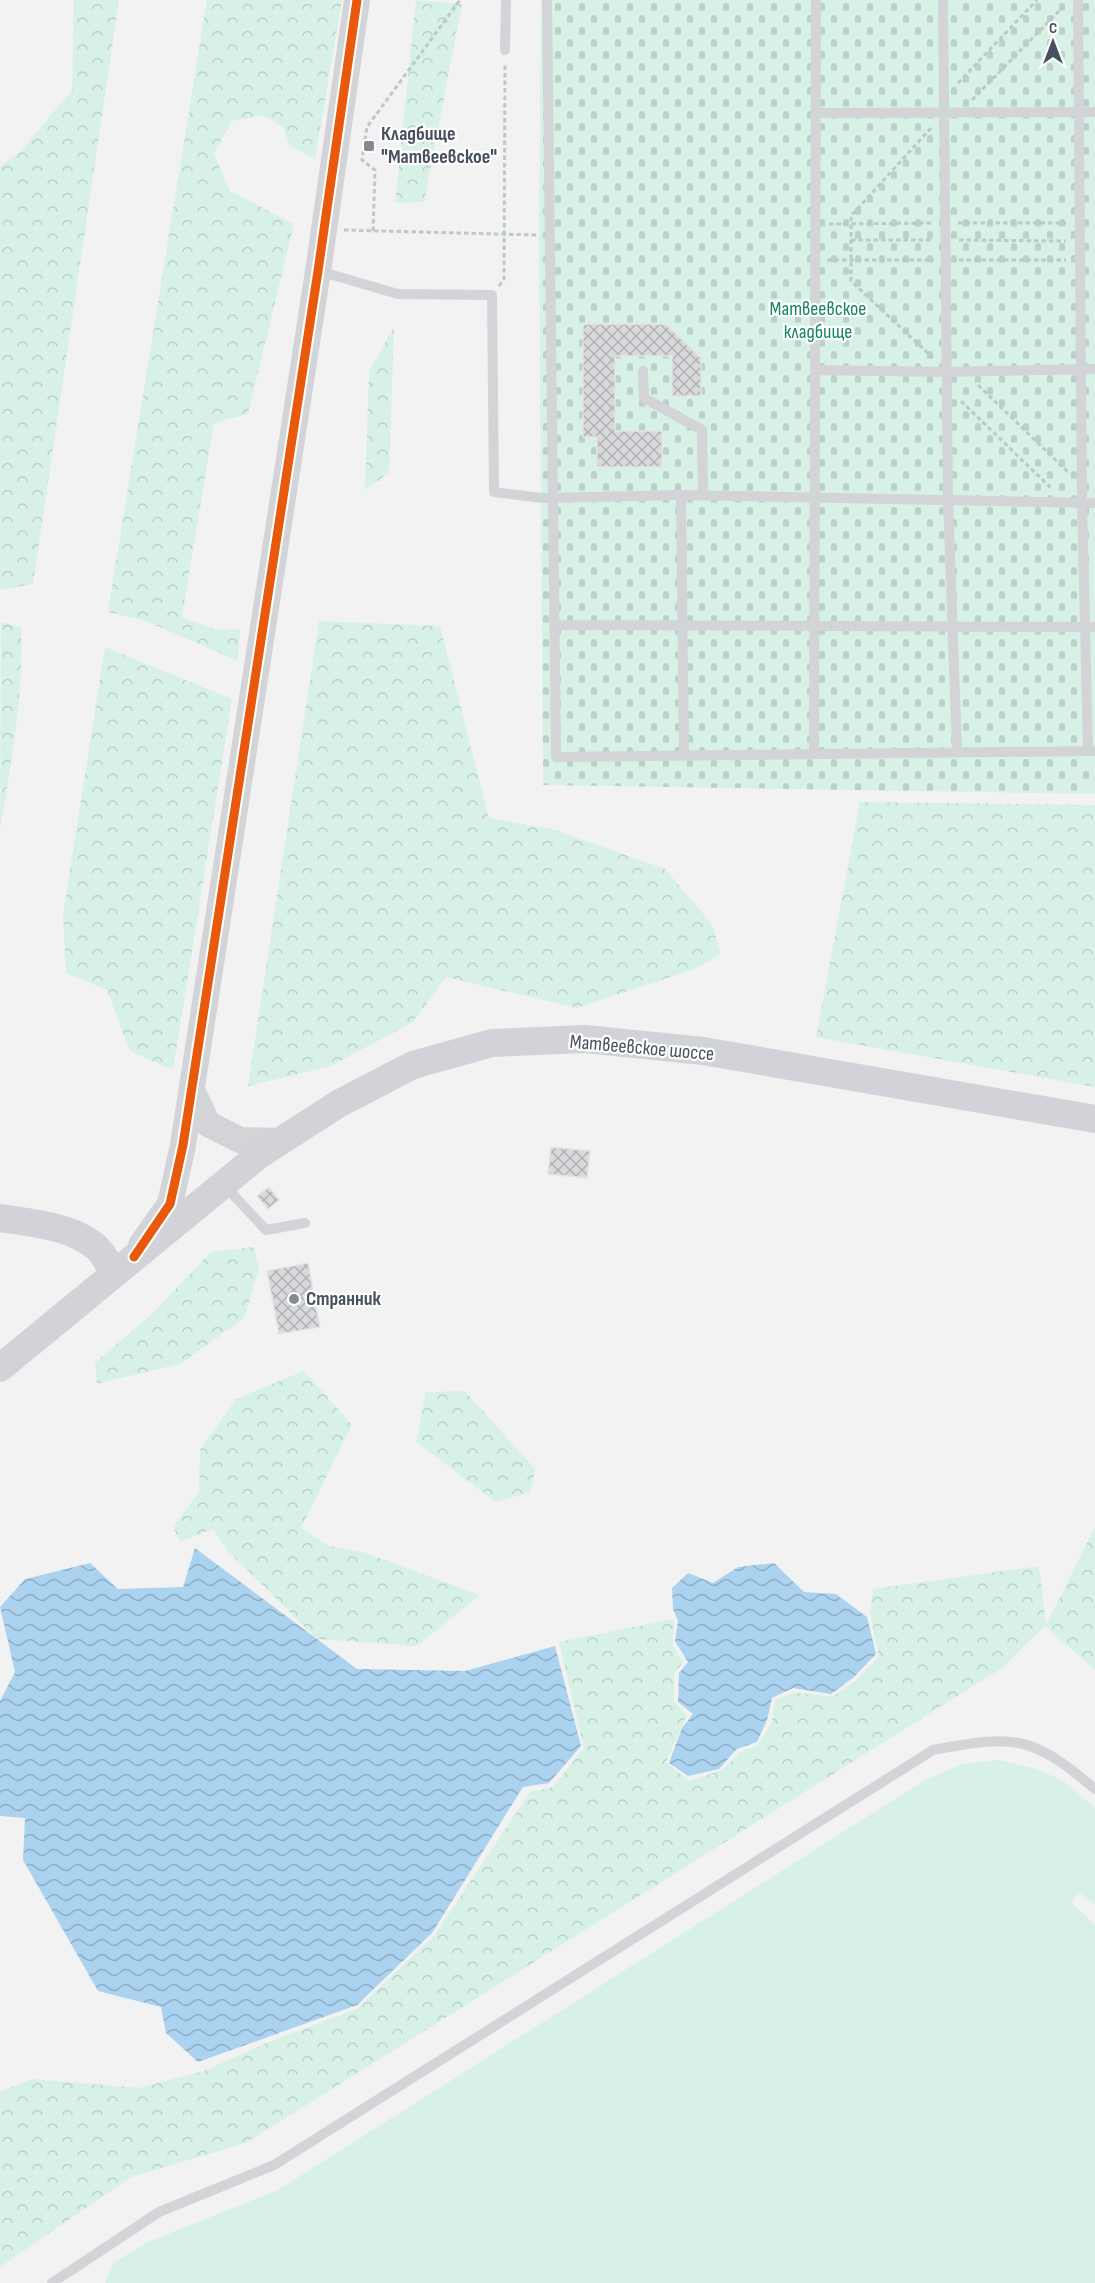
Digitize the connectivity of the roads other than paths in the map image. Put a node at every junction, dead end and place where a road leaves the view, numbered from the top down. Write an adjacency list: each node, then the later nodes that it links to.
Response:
1 (357, 0): 12 (street)
2 (506, 0): 7 (lane)
3 (547, 0): 20 (lane)
4 (816, 0): 10 (lane)
5 (943, 0): 11 (lane)
6 (1078, 0): 8 (lane)
7 (505, 50)
8 (1079, 112): 9 (lane); 11 (lane); 13 (lane)
9 (1095, 112)
10 (816, 113): 11 (lane); 15 (lane)
11 (944, 113): 17 (lane)
12 (318, 271): 20 (lane); 34 (street)
13 (1081, 369): 14 (lane); 17 (lane); 23 (lane)
14 (1095, 369)
15 (815, 370): 17 (lane); 21 (lane)
16 (643, 371): 19 (lane)
17 (946, 372): 22 (lane)
18 (681, 495): 19 (lane); 20 (lane); 26 (lane)
19 (703, 496): 21 (lane)
20 (553, 497): 25 (lane)
21 (815, 498): 22 (lane); 27 (lane)
22 (948, 500): 23 (lane); 28 (lane)
23 (1082, 502): 24 (lane); 29 (lane)
24 (1095, 503)
25 (554, 625): 26 (lane); 33 (lane)
26 (683, 625): 27 (lane); 33 (lane)
27 (815, 627): 28 (lane); 32 (lane)
28 (952, 627): 29 (lane); 31 (lane)
29 (1090, 627): 30 (lane)
30 (1092, 751): 31 (lane)
31 (957, 752): 32 (lane)
32 (814, 754): 33 (lane)
33 (684, 756)
34 (192, 1090): 36 (street); 40 (street)
35 (1095, 1119): 36 (main road, Матвеевское шоссе)
36 (280, 1141): 37 (main road, Матвеевское шоссе)
37 (223, 1184): 39 (lane); 40 (main road, Матвеевское шоссе)
38 (0, 1218): 40 (main road)
39 (304, 1223)
40 (124, 1265): 41 (main road, Матвеевское шоссе)
41 (0, 1368)
42 (1095, 1789): 43 (lane)
43 (52, 2283)

